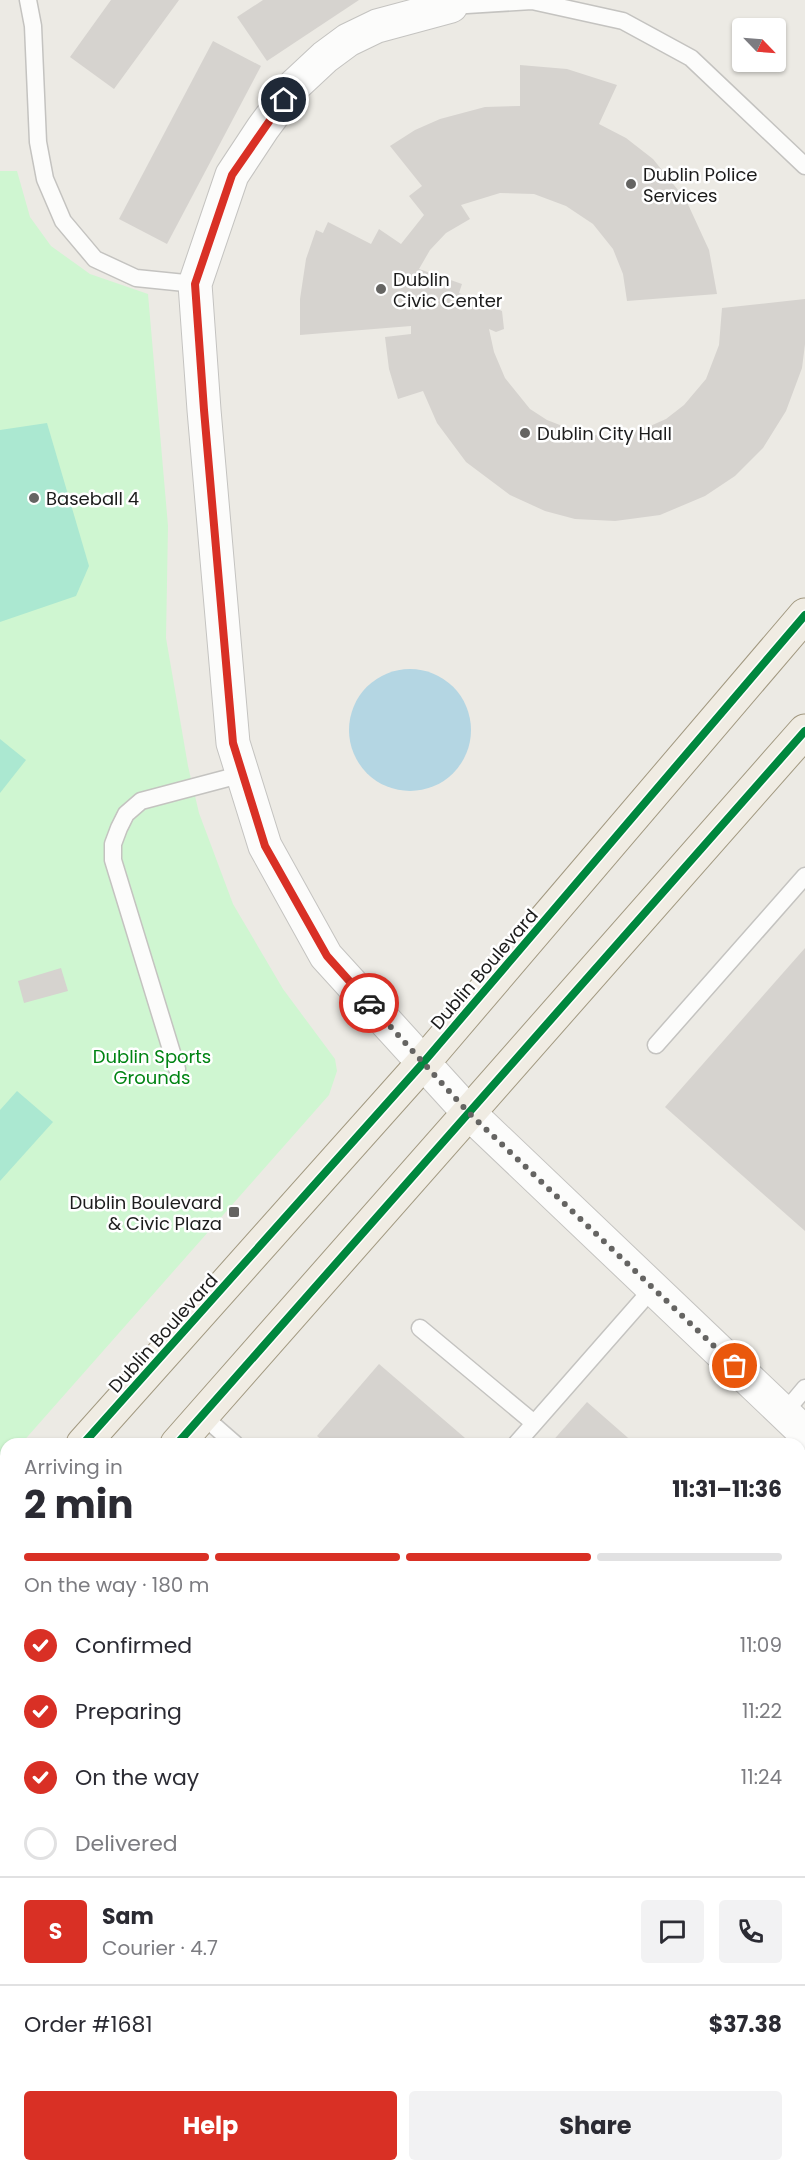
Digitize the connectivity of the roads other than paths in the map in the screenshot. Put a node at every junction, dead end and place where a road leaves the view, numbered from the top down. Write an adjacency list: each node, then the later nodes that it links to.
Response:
1 (28, 0): 5 (lane)
2 (489, 2): 3 (lane); 4 (lane)
3 (431, 6): 5 (street)
4 (805, 165)
5 (195, 284): 8 (street)
6 (805, 615): 11 (main road, Dublin Boulevard)
7 (805, 731): 13 (main road)
8 (243, 774): 11 (street); 12 (lane)
9 (805, 876): 10 (lane)
10 (656, 1044)
11 (423, 1063): 13 (street); 20 (main road, Dublin Boulevard)
12 (177, 1069)
13 (469, 1113): 14 (street); 17 (main road)
14 (653, 1288): 18 (lane); 19 (street)
15 (420, 1328): 18 (lane)
16 (805, 1389): 19 (lane)
17 (203, 1416): 21 (main road); 22 (lane)
18 (534, 1423): 23 (lane)
19 (794, 1423)
20 (88, 1438)
21 (183, 1438)
22 (228, 1438)
23 (521, 1438)

